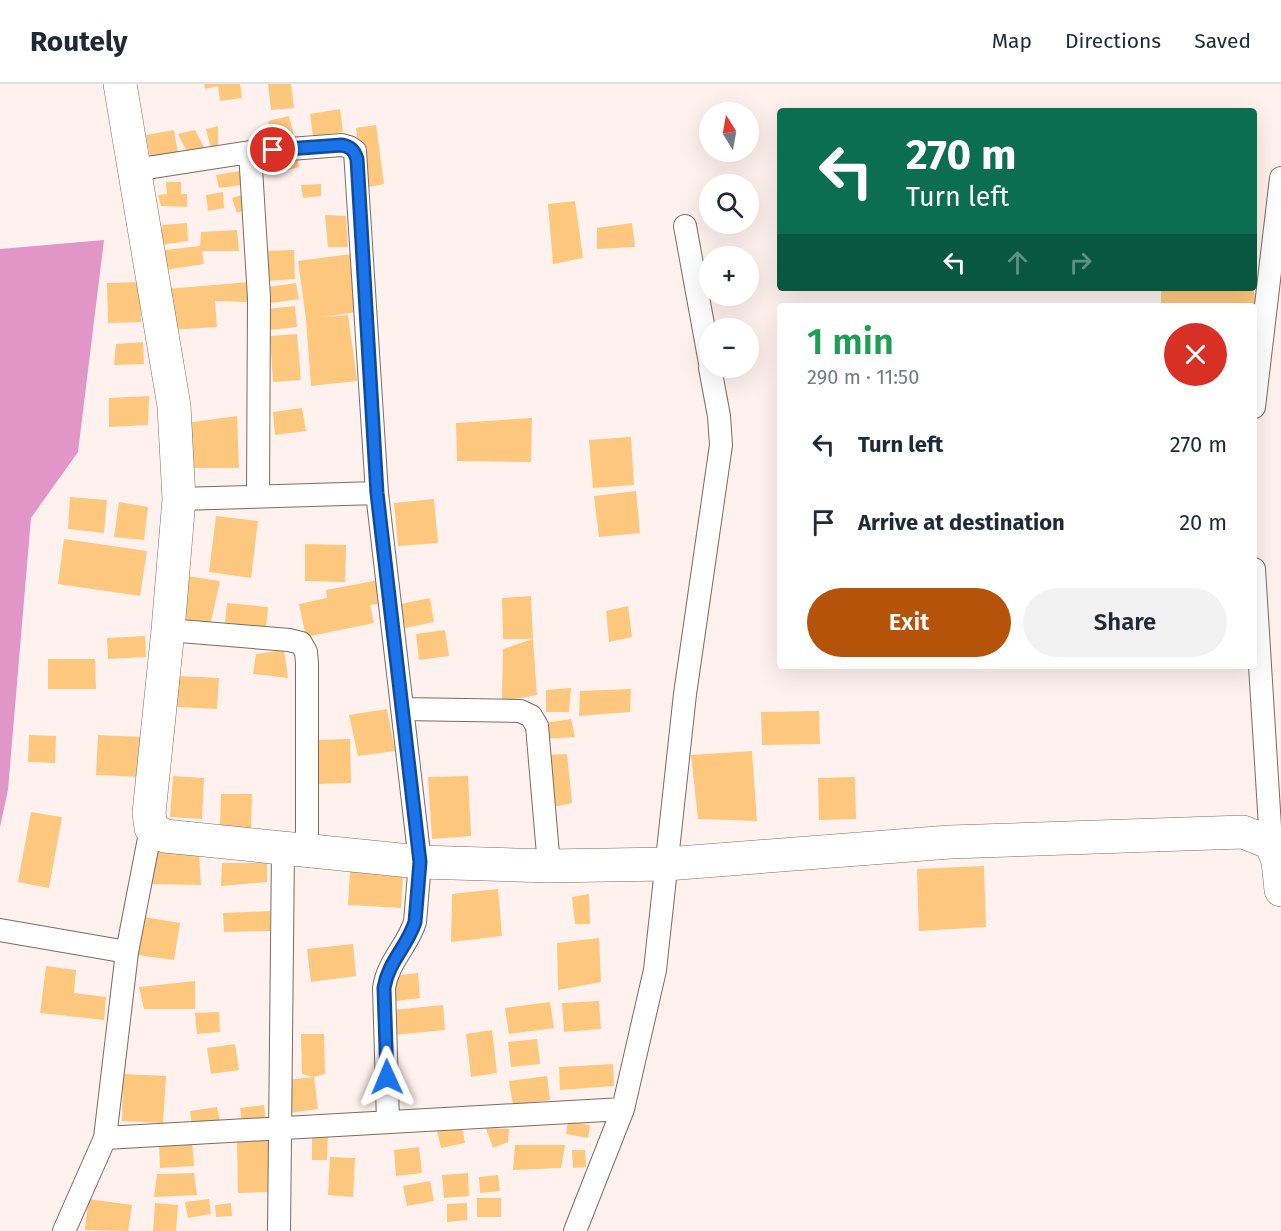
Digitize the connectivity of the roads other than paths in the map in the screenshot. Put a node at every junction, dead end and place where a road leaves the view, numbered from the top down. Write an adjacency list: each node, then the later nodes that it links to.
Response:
1 (120, 84): 3 (main road)
2 (250, 152): 3 (street); 9 (street); 10 (street)
3 (134, 170): 11 (main road)
4 (1281, 178): 8 (street)
5 (685, 226): 6 (street)
6 (702, 318)
7 (712, 378): 19 (street)
8 (1257, 382)
9 (377, 493): 10 (street); 14 (street)
10 (258, 495): 11 (street)
11 (179, 499): 13 (main road)
12 (1257, 617): 16 (street)
13 (168, 630): 15 (main road); 17 (street)
14 (403, 709): 18 (street); 20 (street)
15 (151, 828): 17 (main road); 23 (street)
16 (1271, 843): 19 (main road); 21 (main road)
17 (295, 850): 18 (main road); 26 (street)
18 (420, 862): 20 (main road); 25 (street)
19 (666, 864): 20 (main road); 24 (street)
20 (549, 866)
21 (1281, 890)
22 (0, 930): 23 (street)
23 (127, 952): 27 (street)
24 (623, 1110): 25 (street); 30 (street)
25 (388, 1122): 26 (street)
26 (280, 1128): 27 (street); 29 (street)
27 (105, 1138): 28 (street)
28 (64, 1231)
29 (279, 1231)
30 (574, 1231)

